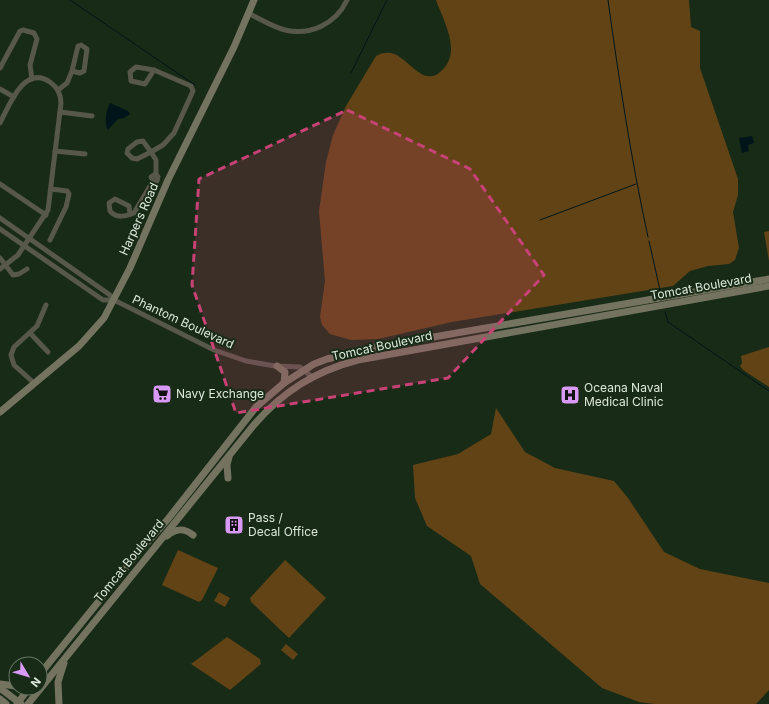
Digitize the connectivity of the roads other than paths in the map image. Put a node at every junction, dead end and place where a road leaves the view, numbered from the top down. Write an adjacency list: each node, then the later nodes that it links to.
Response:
1 (254, 0): 3 (main road, Harpers Road)
2 (347, 0): 3 (street)
3 (248, 13): 18 (main road, Harpers Road)
4 (0, 68): 7 (street)
5 (154, 70): 5 (street); 15 (street)
6 (72, 72): 6 (street); 9 (street)
7 (32, 79): 9 (street); 10 (street)
8 (0, 89): 10 (street)
9 (58, 90): 11 (street)
10 (14, 97): 13 (street)
11 (60, 112): 12 (street); 14 (street)
12 (92, 116)
13 (0, 123)
14 (55, 150): 16 (street); 20 (street)
15 (151, 152): 15 (street); 17 (street)
16 (85, 154)
17 (156, 178): 18 (street); 21 (street)
18 (167, 182): 34 (main road, Harpers Road)
19 (0, 184): 22 (street)
20 (51, 189): 22 (street); 26 (street)
21 (130, 214)
22 (46, 215): 25 (street)
23 (0, 218): 25 (street, Phantom Boulevard)
24 (0, 229): 27 (street, Phantom Boulevard)
25 (30, 239): 27 (street); 34 (street, Phantom Boulevard)
26 (50, 240)
27 (25, 246): 29 (street); 34 (street, Phantom Boulevard)
28 (0, 258): 29 (street)
29 (5, 265): 30 (street); 31 (street)
30 (0, 269)
31 (27, 269)
32 (769, 279): 39 (main road, Tomcat Boulevard)
33 (769, 286): 40 (main road, Tomcat Boulevard)
34 (114, 300): 38 (street, Phantom Boulevard); 41 (main road, Harpers Road)
35 (46, 305): 36 (street)
36 (30, 333): 37 (street); 41 (street)
37 (48, 352)
38 (277, 366): 39 (street, Phantom Boulevard); 42 (main road)
39 (305, 370): 40 (street); 42 (main road, Tomcat Boulevard)
40 (312, 377): 44 (main road, Tomcat Boulevard)
41 (34, 383): 43 (main road, Harpers Road)
42 (284, 383): 49 (main road, Tomcat Boulevard)
43 (0, 412)
44 (229, 455): 45 (main road); 47 (main road, Tomcat Boulevard)
45 (228, 478)
46 (193, 535): 47 (main road)
47 (154, 548): 48 (main road, Tomcat Boulevard)
48 (68, 654): 54 (main road, Tomcat Boulevard); 55 (main road)
49 (48, 664)
50 (0, 688): 52 (main road)
51 (0, 700): 53 (main road)
52 (18, 703)
53 (6, 704)
54 (28, 704)
55 (59, 704)

